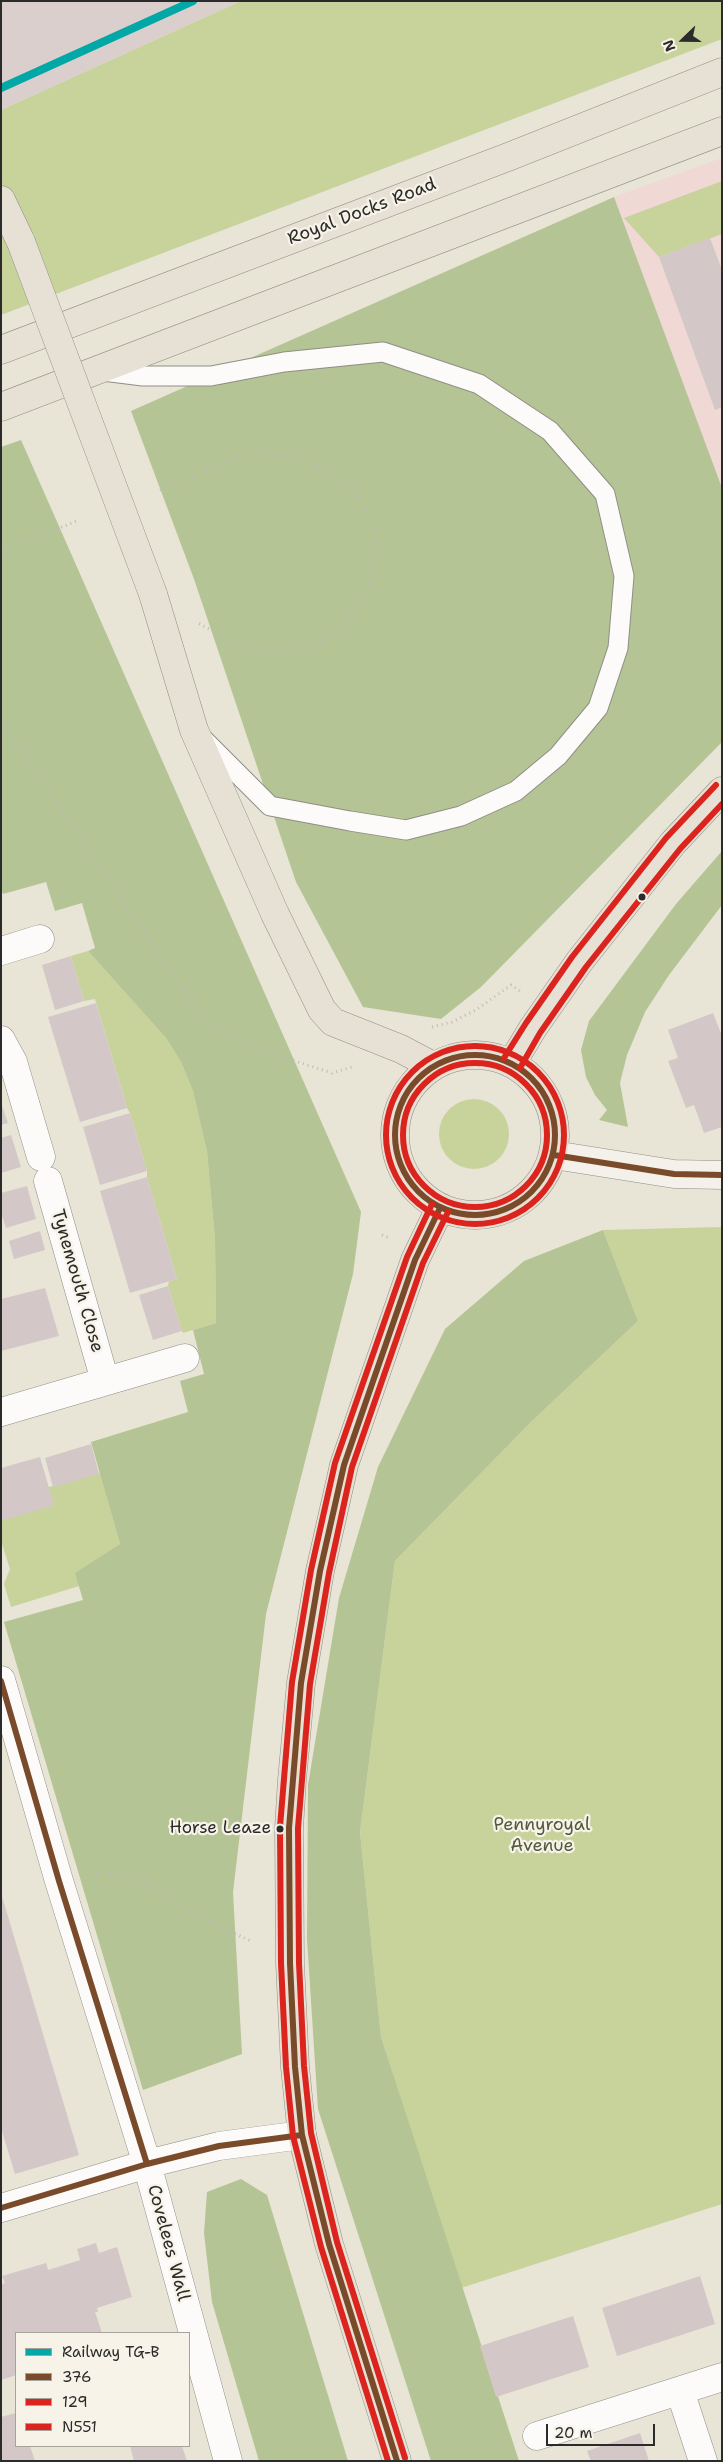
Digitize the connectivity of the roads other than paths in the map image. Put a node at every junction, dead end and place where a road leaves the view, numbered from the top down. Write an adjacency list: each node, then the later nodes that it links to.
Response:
1 (722, 72): 4 (main road, Royal Docks Road)
2 (722, 131): 5 (main road)
3 (1, 200): 7 (main road, bridge)
4 (1, 350)
5 (101, 370): 6 (main road); 7 (lane)
6 (1, 407)
7 (194, 730): 13 (main road)
8 (722, 791): 12 (main road)
9 (40, 939): 10 (street)
10 (1, 951)
11 (1, 1040): 18 (street, Tynemouth Close)
12 (512, 1063): 13 (main road); 14 (main road)
13 (433, 1066): 16 (main road)
14 (554, 1155): 15 (street); 16 (main road)
15 (722, 1176)
16 (440, 1208): 21 (main road)
17 (185, 1358): 18 (street)
18 (105, 1381): 19 (street)
19 (1, 1412)
20 (1, 1680): 22 (street, Covelees Wall)
21 (302, 2135): 22 (street); 28 (main road)
22 (147, 2164): 23 (street); 27 (street, Covelees Wall)
23 (1, 2208)
24 (722, 2378): 25 (street)
25 (680, 2391): 26 (street); 29 (street)
26 (537, 2436)
27 (228, 2461)
28 (397, 2461)
29 (703, 2461)

